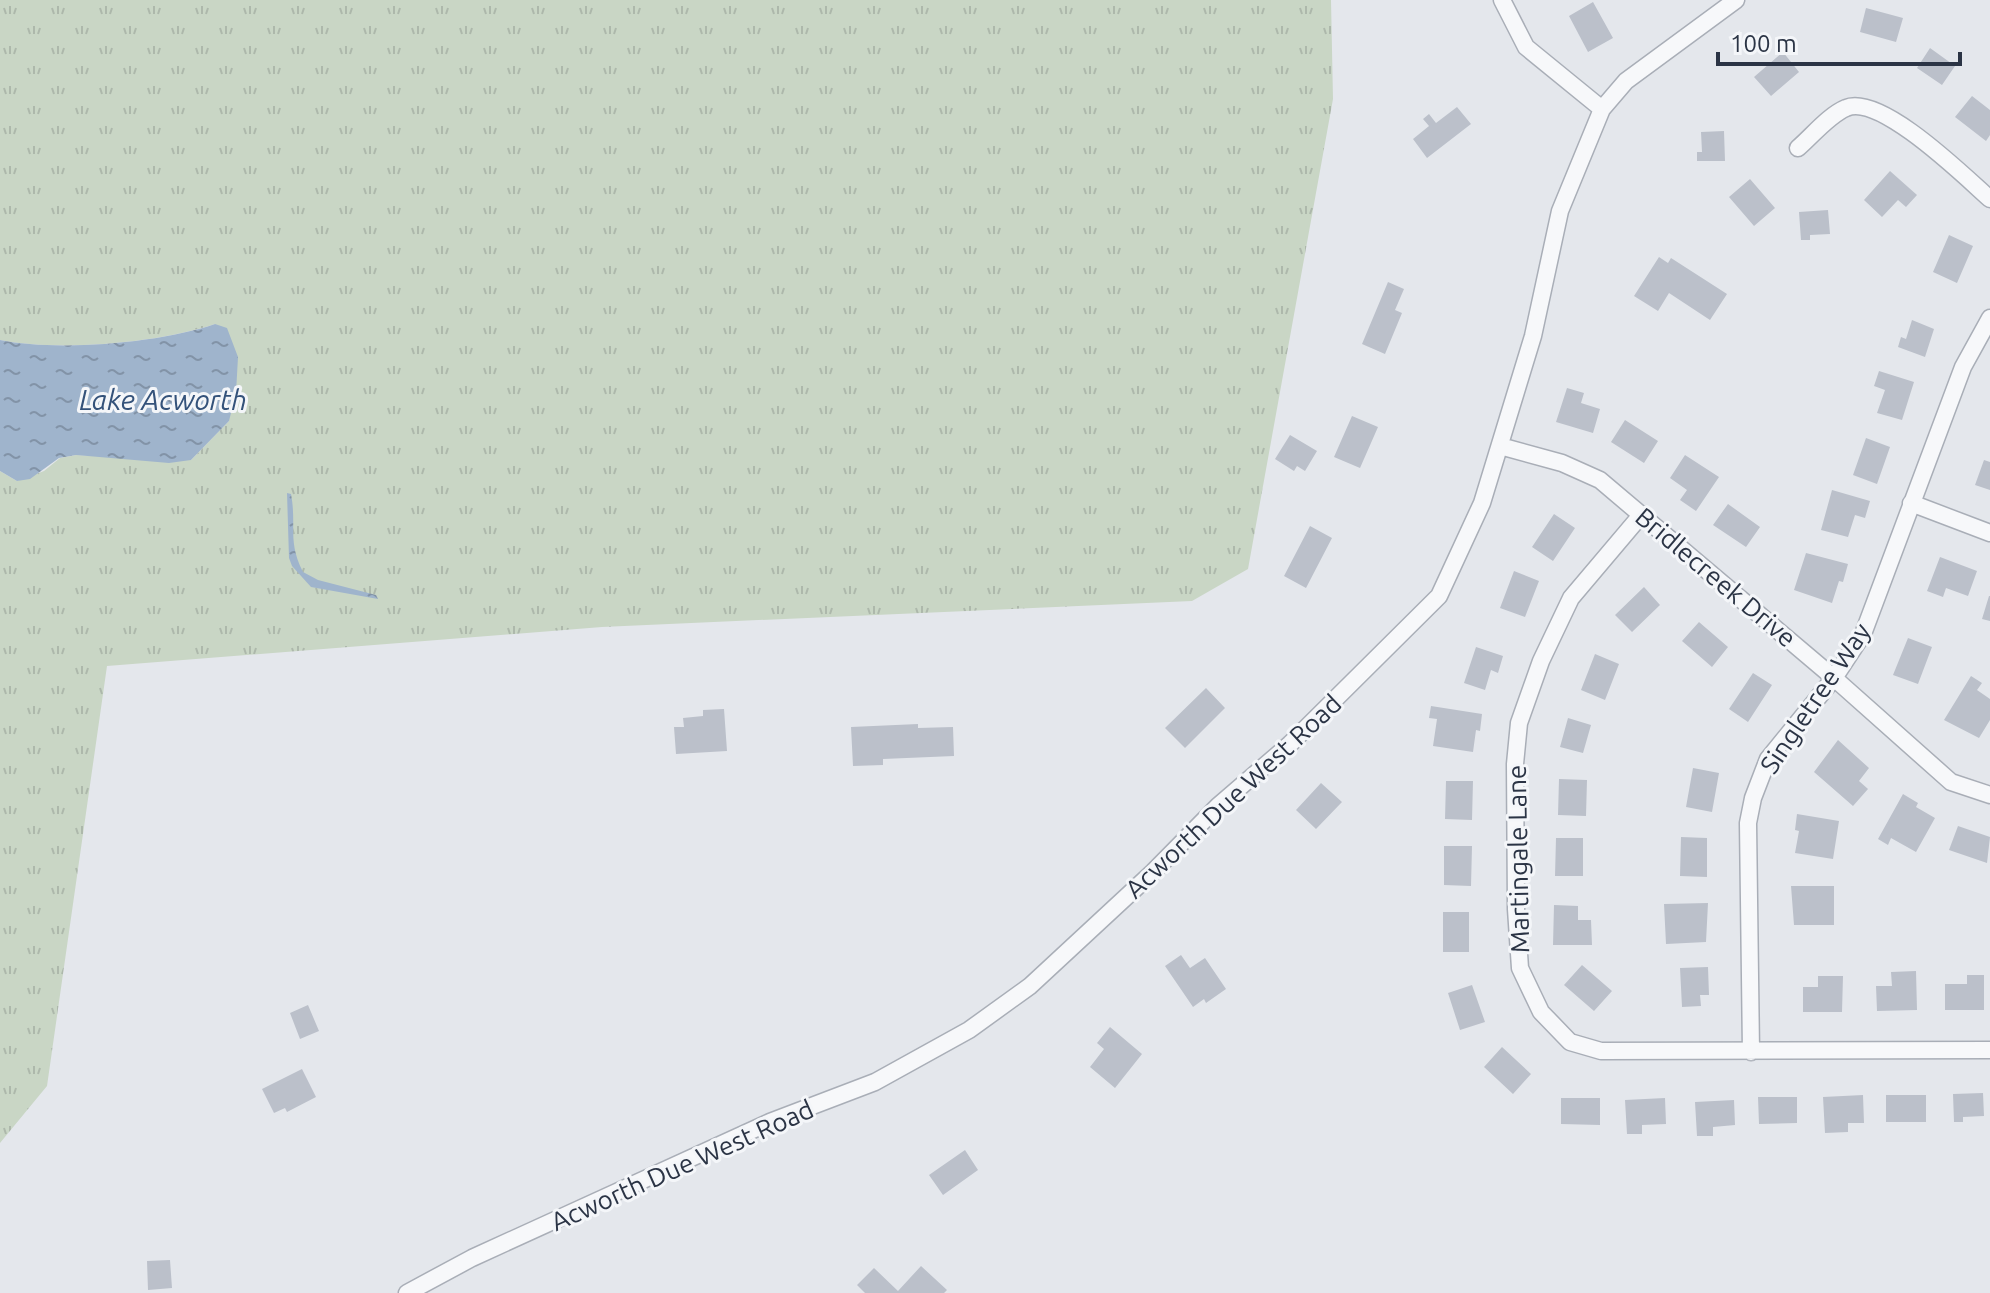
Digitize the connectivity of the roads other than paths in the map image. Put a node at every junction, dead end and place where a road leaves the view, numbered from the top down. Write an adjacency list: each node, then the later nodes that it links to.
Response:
1 (1502, 0): 3 (street)
2 (1736, 0): 3 (street, Acworth Due West Road)
3 (1602, 109): 7 (street, Acworth Due West Road)
4 (1798, 148): 5 (street)
5 (1990, 199)
6 (1990, 318): 8 (street, Singletree Way)
7 (1500, 446): 9 (street, Bridlecreek Drive); 15 (street, Acworth Due West Road)
8 (1911, 503): 10 (street); 11 (street, Singletree Way)
9 (1642, 514): 11 (street, Bridlecreek Drive); 14 (street, Martingale Lane)
10 (1990, 533)
11 (1834, 678): 12 (street, Bridlecreek Drive); 14 (street, Singletree Way)
12 (1990, 795)
13 (1990, 1050): 14 (street, Martingale Lane)
14 (1751, 1052)
15 (407, 1293)

